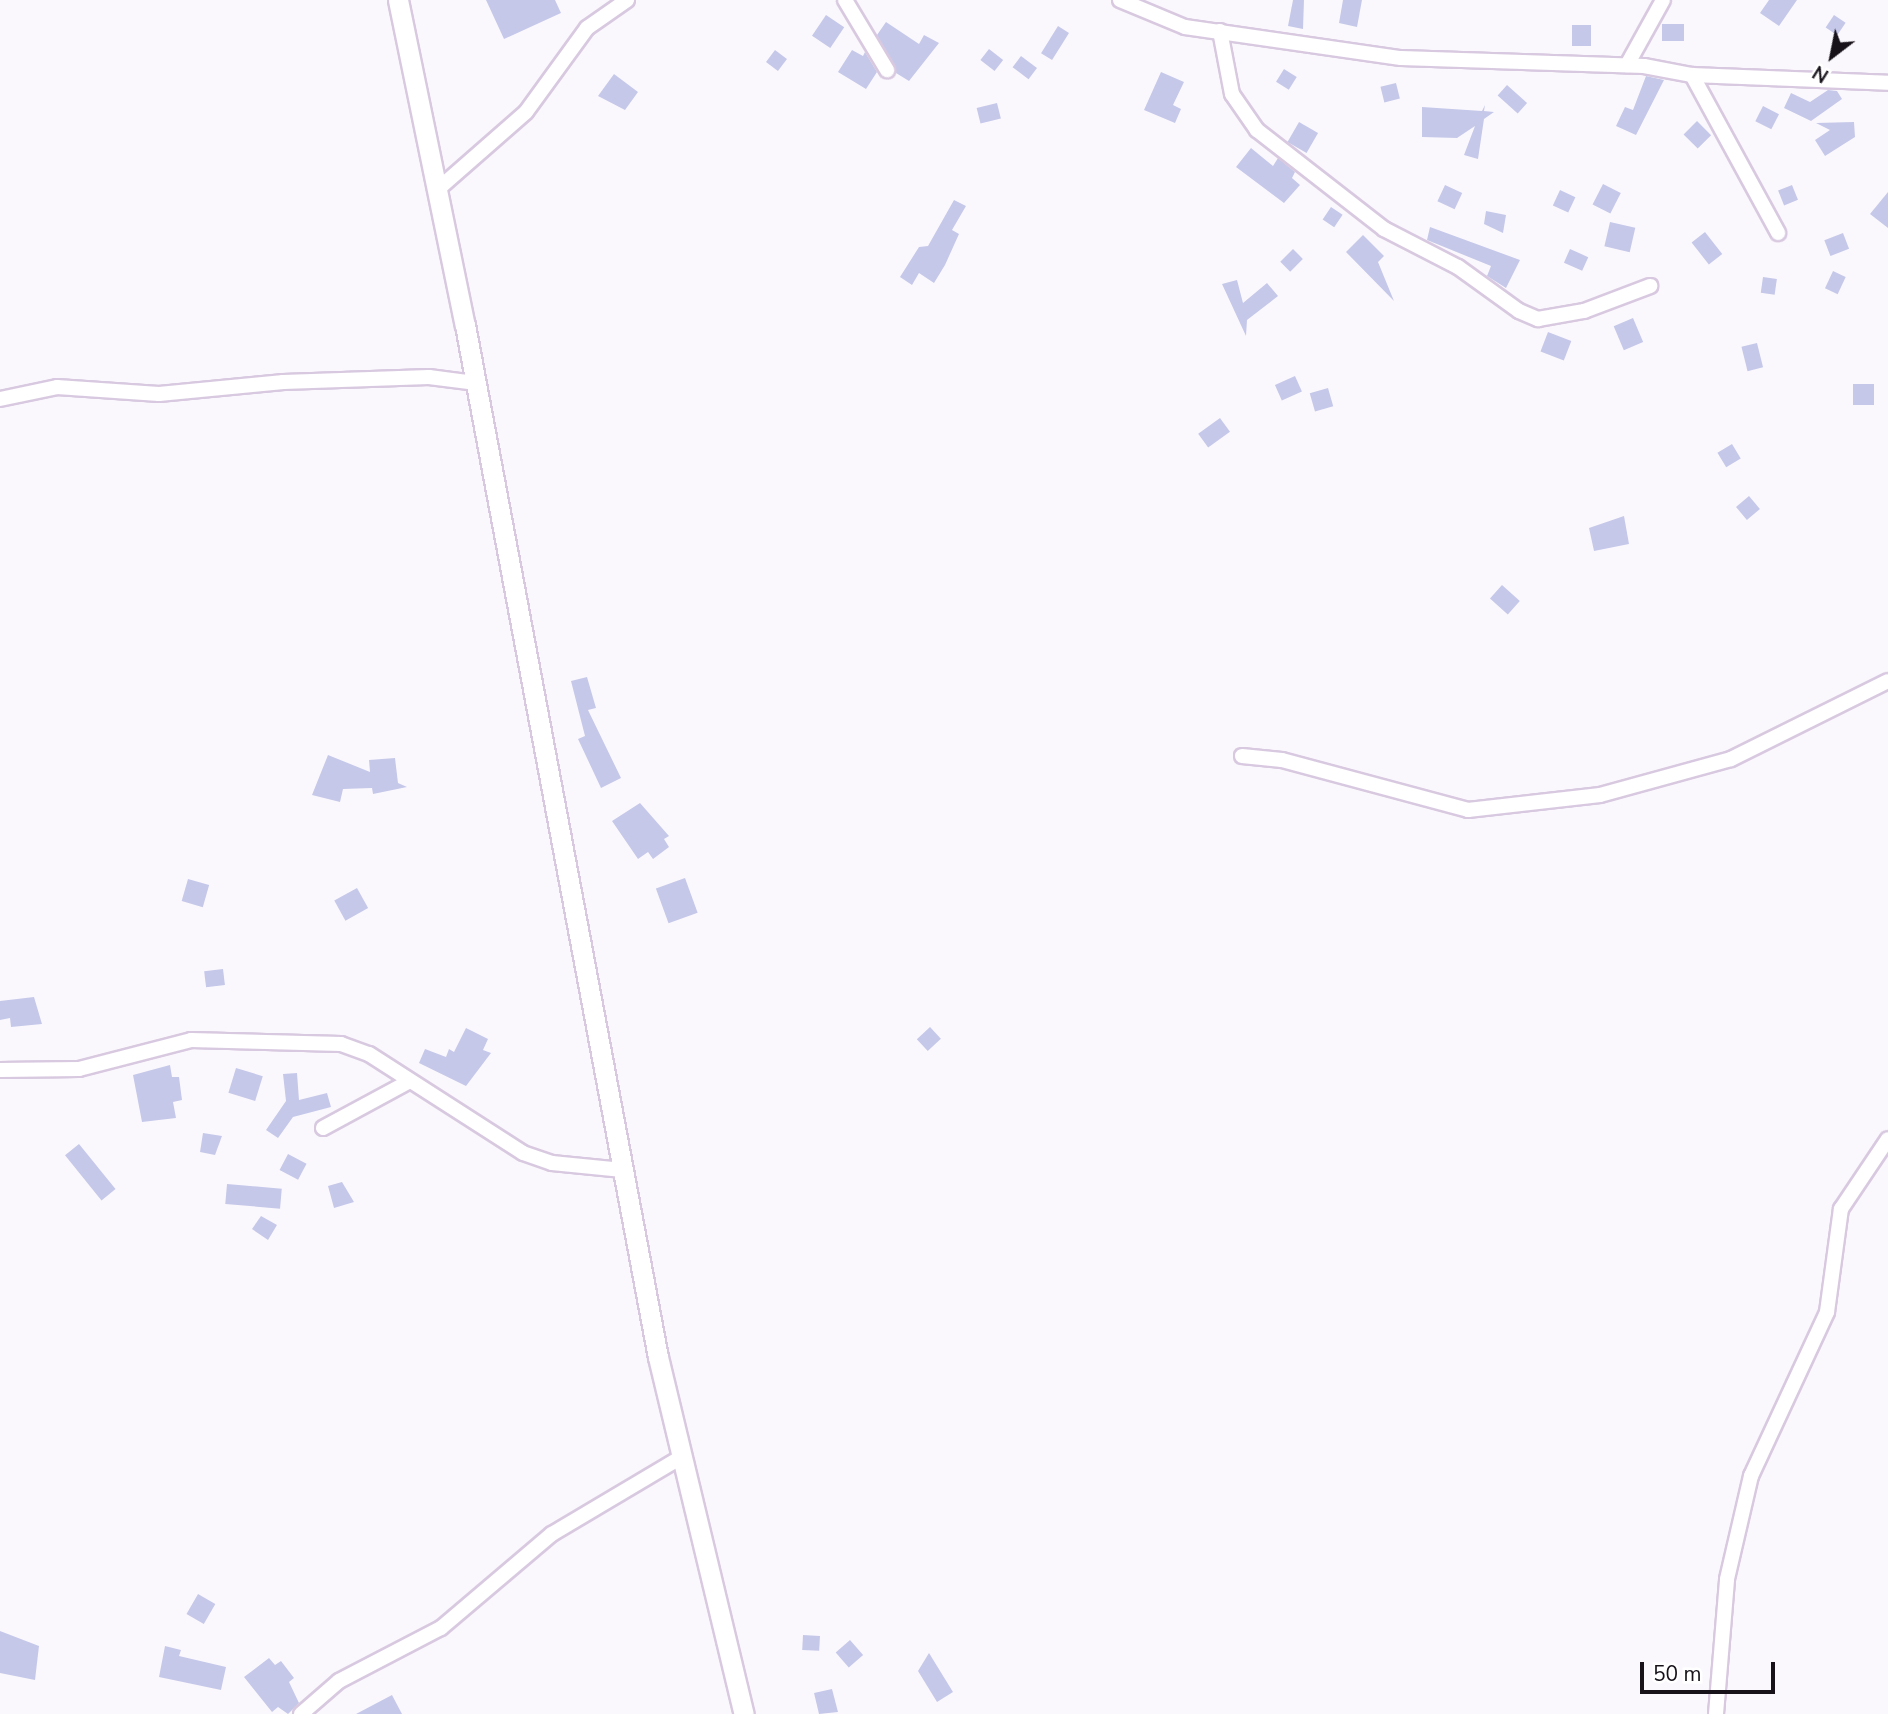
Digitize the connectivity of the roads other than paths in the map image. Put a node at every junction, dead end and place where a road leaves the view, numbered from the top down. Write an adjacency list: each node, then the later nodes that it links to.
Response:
1 (398, 0): 11 (main road)
2 (627, 0): 11 (street)
3 (845, 0): 8 (street)
4 (1121, 0): 6 (street)
5 (1663, 0): 7 (street)
6 (1220, 31): 7 (street); 13 (street)
7 (1627, 65): 9 (street)
8 (887, 71)
9 (1692, 75): 10 (street); 12 (street)
10 (1888, 83)
11 (438, 190): 14 (main road)
12 (1777, 233)
13 (1650, 286)
14 (475, 383): 15 (street); 22 (main road)
15 (0, 399)
16 (1888, 681): 17 (street)
17 (1242, 756)
18 (0, 1070): 19 (street)
19 (408, 1082): 20 (street); 22 (street)
20 (323, 1128)
21 (1888, 1139): 26 (street)
22 (623, 1170): 23 (main road)
23 (680, 1458): 24 (street); 25 (main road)
24 (301, 1714)
25 (744, 1714)
26 (1716, 1714)

